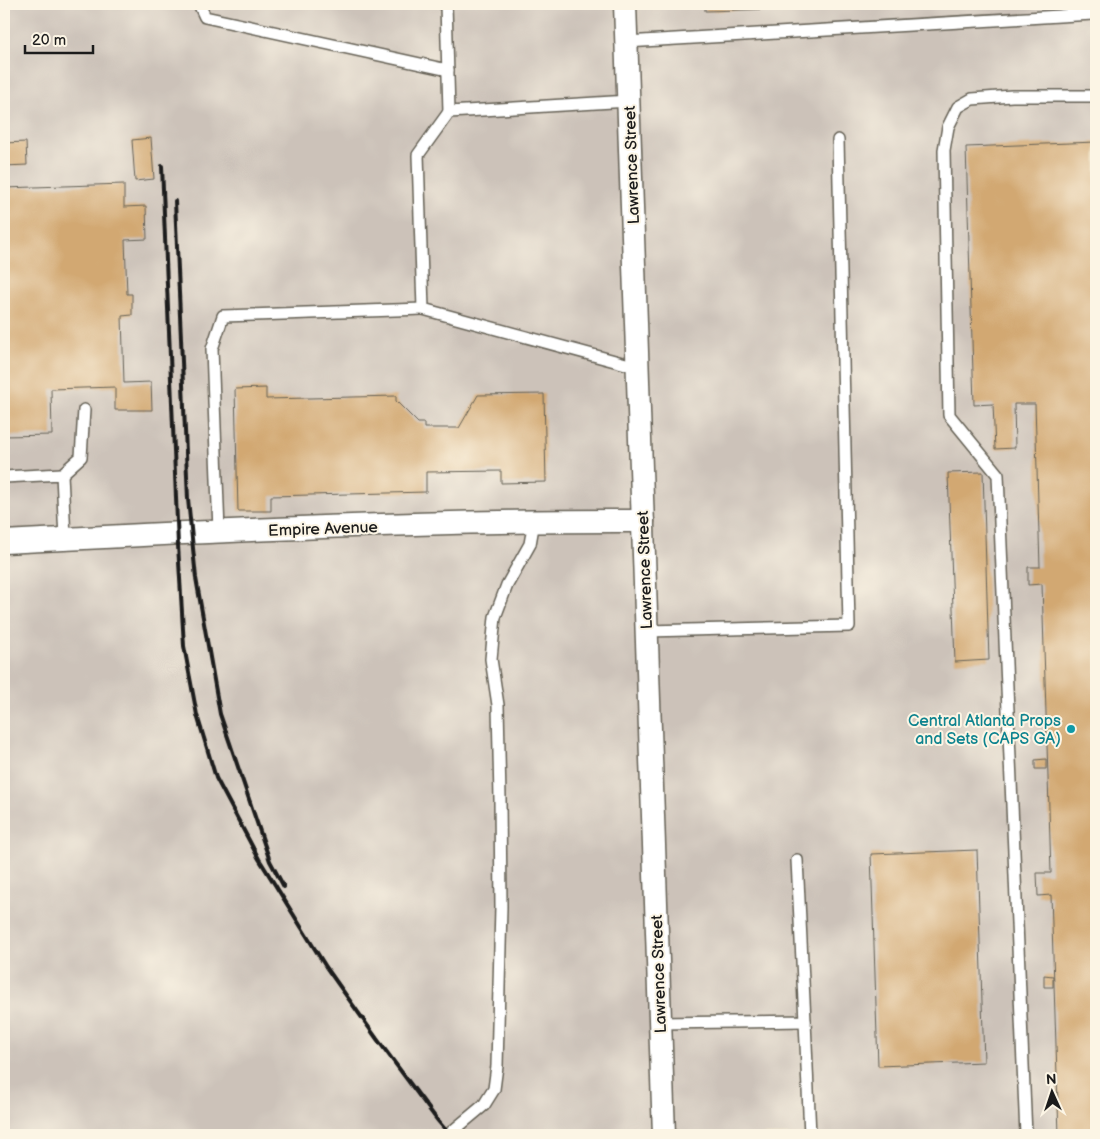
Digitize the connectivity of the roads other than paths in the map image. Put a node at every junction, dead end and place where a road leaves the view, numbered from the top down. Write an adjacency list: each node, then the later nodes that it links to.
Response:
1 (199, 4): 6 (lane)
2 (446, 4): 6 (lane)
3 (625, 4): 5 (street, Lawrence Street)
4 (1093, 14): 5 (lane)
5 (626, 42): 8 (street, Lawrence Street)
6 (448, 70): 9 (lane)
7 (1096, 96): 28 (lane)
8 (629, 101): 9 (lane); 12 (street, Lawrence Street)
9 (449, 112): 11 (lane)
10 (838, 140): 21 (lane)
11 (423, 309): 12 (lane); 18 (lane)
12 (638, 368): 17 (street, Lawrence Street)
13 (84, 410): 14 (lane)
14 (62, 474): 15 (lane); 19 (lane)
15 (4, 478)
16 (534, 521): 17 (street, Empire Avenue); 18 (street, Empire Avenue); 25 (lane)
17 (643, 521): 21 (street, Lawrence Street)
18 (219, 531): 19 (street, Empire Avenue)
19 (65, 539): 20 (street, Empire Avenue)
20 (4, 542)
21 (646, 631): 24 (street, Lawrence Street)
22 (797, 860): 23 (lane)
23 (805, 1021): 24 (lane); 27 (lane)
24 (660, 1023): 26 (street, Lawrence Street)
25 (448, 1135)
26 (664, 1135)
27 (810, 1135)
28 (1026, 1135)

